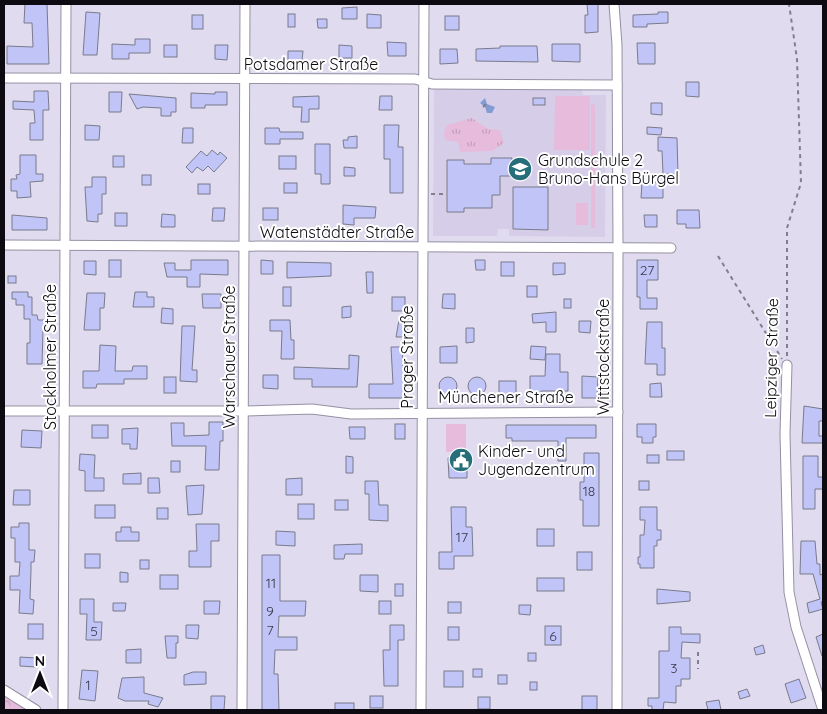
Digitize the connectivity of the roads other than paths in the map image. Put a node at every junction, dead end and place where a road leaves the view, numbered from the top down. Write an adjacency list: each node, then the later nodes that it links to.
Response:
1 (66, 4): 6 (street, Stockholmer Straße)
2 (245, 4): 7 (street, Warschauer Straße)
3 (424, 4): 8 (street, Prager Straße)
4 (614, 4): 9 (street, Wittstockstraße)
5 (4, 78): 6 (street, Potsdamer Straße)
6 (65, 79): 7 (street, Potsdamer Straße); 11 (street, Stockholmer Straße)
7 (245, 79): 8 (street, Potsdamer Straße); 12 (street, Warschauer Straße)
8 (424, 82): 9 (street, Potsdamer Straße); 13 (street, Prager Straße)
9 (617, 85): 14 (street, Wittstockstraße)
10 (4, 245): 11 (street, Watenstädter Straße)
11 (66, 245): 12 (street, Watenstädter Straße); 18 (street, Stockholmer Straße)
12 (244, 246): 13 (street, Watenstädter Straße); 19 (street, Warschauer Straße)
13 (423, 247): 14 (street, Watenstädter Straße); 20 (street, Prager Straße)
14 (618, 248): 15 (street, Watenstädter Straße); 21 (street, Wittstockstraße)
15 (671, 248)
16 (786, 365): 28 (street, Leipziger Straße)
17 (4, 411): 18 (street, Münchener Straße)
18 (64, 411): 19 (street, Münchener Straße); 24 (street, Stockholmer Straße)
19 (244, 412): 20 (street, Münchener Straße); 25 (street, Warschauer Straße)
20 (422, 412): 21 (street, Münchener Straße); 26 (street, Prager Straße)
21 (618, 412): 27 (street, Wittstockstraße)
22 (4, 690): 23 (street)
23 (36, 710)
24 (63, 710)
25 (242, 710)
26 (421, 710)
27 (617, 710)
28 (823, 710)

